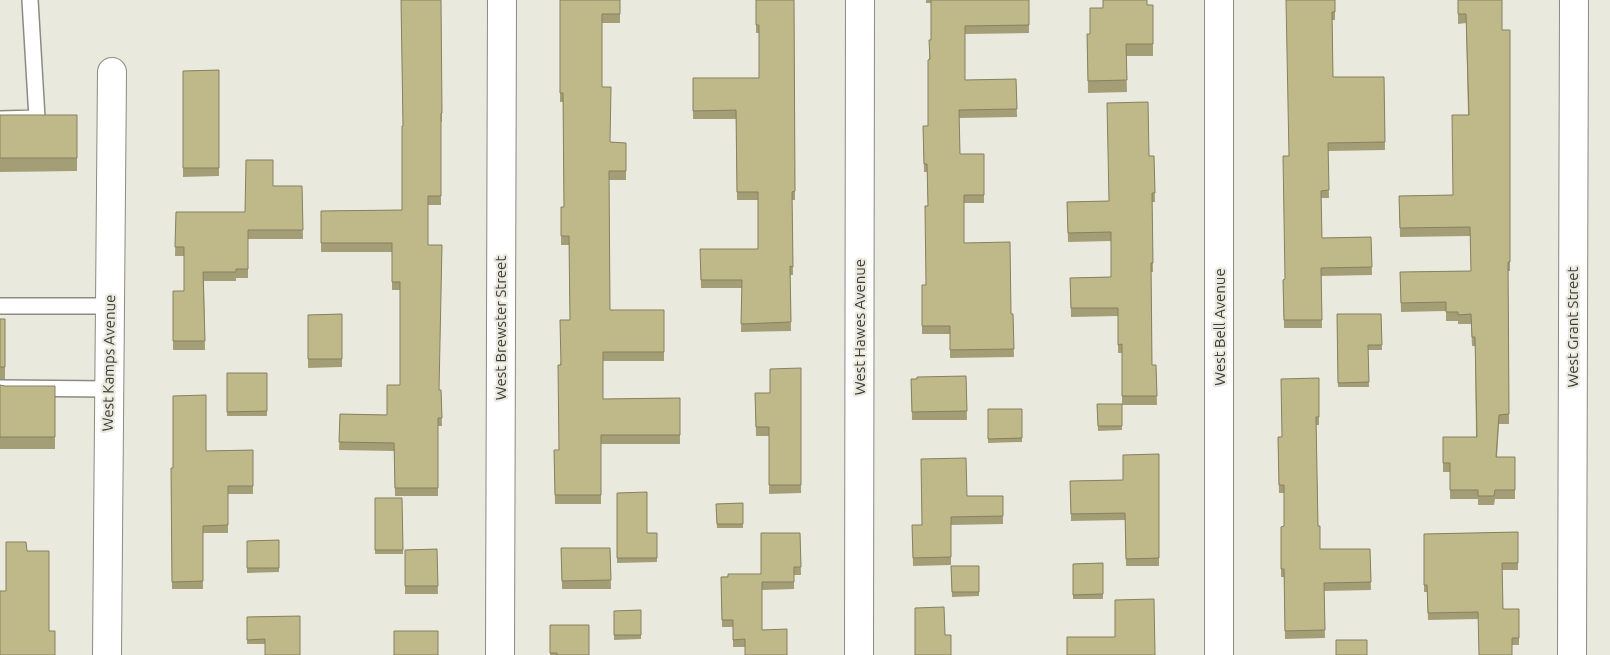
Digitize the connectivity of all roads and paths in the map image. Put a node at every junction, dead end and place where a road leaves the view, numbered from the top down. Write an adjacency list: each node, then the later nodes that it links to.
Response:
1 (30, 0): 7 (lane)
2 (502, 0): 13 (street, West Brewster Street)
3 (860, 0): 14 (street, West Hawes Avenue)
4 (1219, 0): 15 (street, West Bell Avenue)
5 (1574, 0): 16 (street, West Grant Street)
6 (112, 72): 9 (street, West Kamps Avenue)
7 (0, 119)
8 (0, 306): 9 (lane)
9 (110, 306): 11 (street, West Kamps Avenue)
10 (0, 388): 11 (lane)
11 (109, 389): 12 (street, West Kamps Avenue)
12 (107, 655)
13 (500, 655)
14 (859, 655)
15 (1219, 655)
16 (1572, 655)

